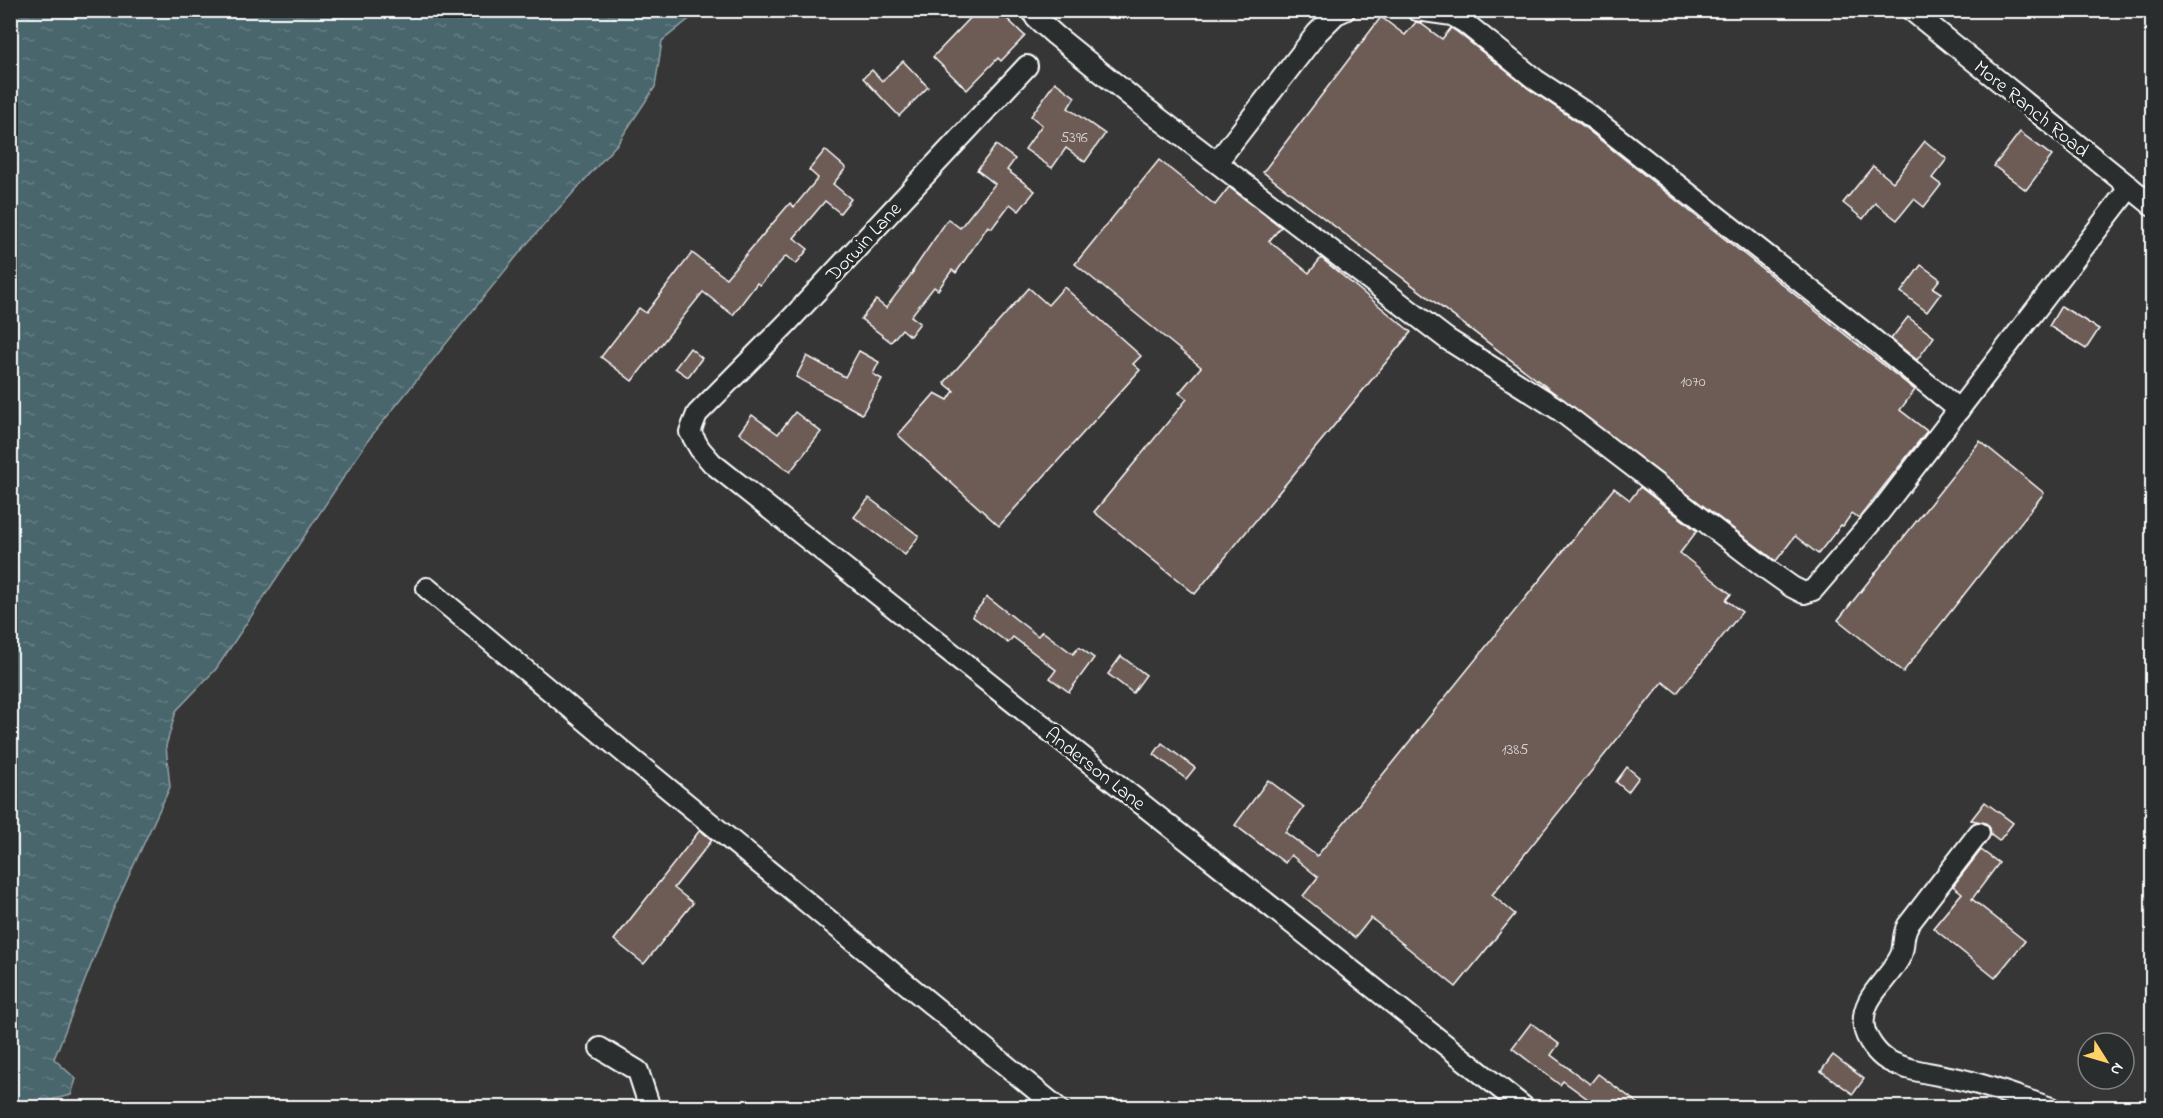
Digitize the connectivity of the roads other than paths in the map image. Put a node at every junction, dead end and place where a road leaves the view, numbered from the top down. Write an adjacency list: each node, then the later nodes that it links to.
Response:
1 (1032, 10): 6 (street)
2 (1345, 10): 6 (street)
3 (1417, 10): 9 (street)
4 (1911, 10): 7 (street, More Ranch Road)
5 (1027, 66): 10 (street, Dorwin Lane)
6 (1217, 162): 9 (street)
7 (2130, 187): 8 (street, More Ranch Road); 9 (street)
8 (2152, 205)
9 (1959, 410)
10 (697, 414): 16 (street, Anderson Lane)
11 (426, 588): 15 (street)
12 (1979, 833): 17 (street)
13 (600, 1048): 14 (street)
14 (651, 1107)
15 (1058, 1107)
16 (1525, 1107)
17 (2050, 1107)

